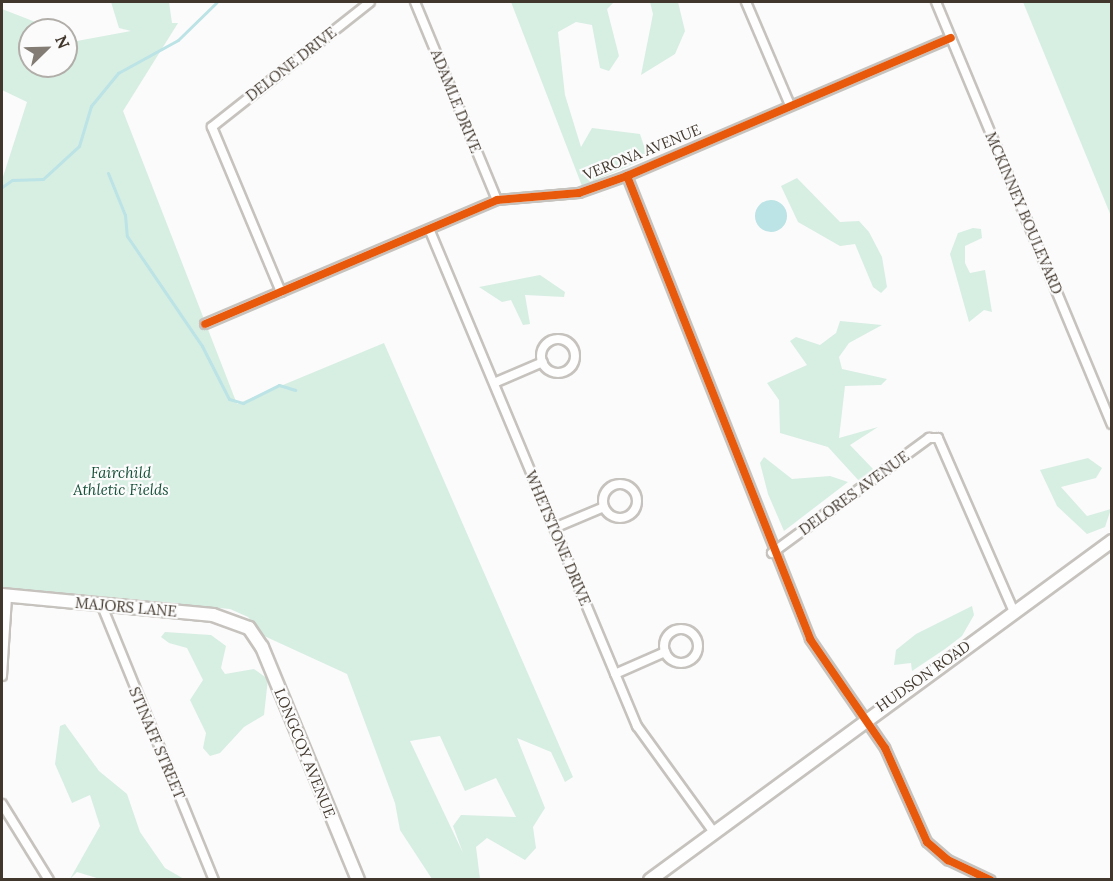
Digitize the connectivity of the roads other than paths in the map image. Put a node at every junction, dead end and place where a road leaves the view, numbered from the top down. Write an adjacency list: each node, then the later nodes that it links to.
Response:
1 (370, 2): 10 (street, DELONE DRIVE)
2 (415, 2): 8 (street, ADAMLE DRIVE)
3 (746, 2): 6 (street)
4 (936, 2): 5 (street, MCKINNEY BOULEVARD)
5 (951, 38): 6 (street, VERONA AVENUE); 14 (street, MCKINNEY BOULEVARD)
6 (789, 103): 7 (street, VERONA AVENUE)
7 (627, 176): 8 (street, VERONA AVENUE); 18 (street)
8 (497, 200): 9 (street, VERONA AVENUE)
9 (430, 231): 10 (street, VERONA AVENUE); 13 (street, WHETSTONE DRIVE)
10 (281, 292): 11 (street, VERONA AVENUE)
11 (205, 324)
12 (543, 362): 12 (street); 13 (street)
13 (494, 383): 16 (street, WHETSTONE DRIVE)
14 (1112, 424)
15 (604, 507): 15 (street); 16 (street)
16 (554, 528): 24 (street, WHETSTONE DRIVE)
17 (1112, 541): 21 (street, HUDSON ROAD)
18 (772, 553): 21 (street, DELORES AVENUE); 26 (street)
19 (4, 596): 20 (street, MAJORS LANE); 25 (street)
20 (102, 606): 22 (street, MAJORS LANE); 31 (street, STINAFF STREET)
21 (1014, 612): 26 (street, HUDSON ROAD)
22 (249, 628): 32 (street, LONGCOY AVENUE)
23 (665, 652): 23 (street); 24 (street)
24 (615, 674): 29 (street, WHETSTONE DRIVE)
25 (2, 676)
26 (863, 718): 29 (street, HUDSON ROAD); 34 (street)
27 (2, 804): 28 (street)
28 (5, 818): 30 (street)
29 (712, 831): 33 (street, HUDSON ROAD)
30 (49, 879)
31 (214, 879)
32 (358, 879)
33 (650, 879)
34 (990, 879)

